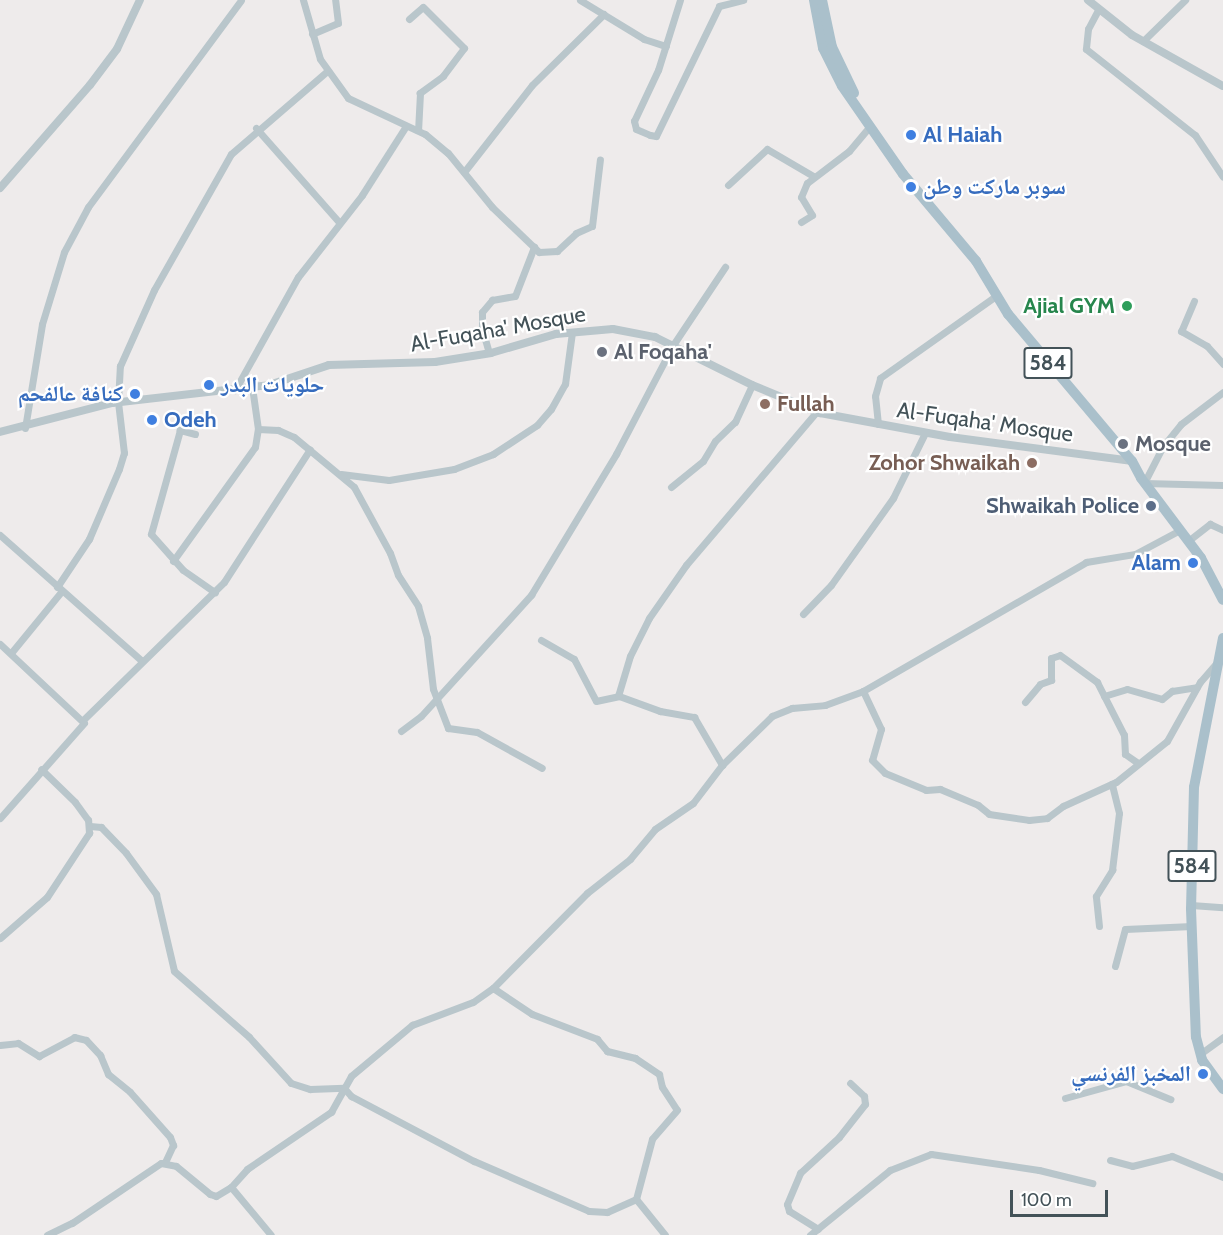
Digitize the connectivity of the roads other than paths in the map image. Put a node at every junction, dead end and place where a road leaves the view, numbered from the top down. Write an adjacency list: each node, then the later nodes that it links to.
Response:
1 (140, 0): 29 (street)
2 (241, 0): 47 (street)
3 (303, 0): 15 (street)
4 (335, 0): 15 (street)
5 (579, 0): 13 (street)
6 (680, 0): 17 (street)
7 (743, 0): 17 (street)
8 (814, 0): 21 (main road)
9 (822, 0): 21 (main road)
10 (1088, 0): 12 (street)
11 (1185, 0): 16 (street)
12 (1098, 10): 16 (street); 27 (street)
13 (604, 14): 17 (street); 25 (street)
14 (409, 19): 23 (street)
15 (312, 34): 18 (street)
16 (1143, 41): 19 (street)
17 (666, 46)
18 (326, 72): 20 (street); 22 (street)
19 (1223, 86)
20 (406, 126): 23 (street); 30 (street)
21 (870, 126): 26 (street); 34 (main road, 584)
22 (256, 129): 30 (street); 44 (street)
23 (418, 130): 25 (street)
24 (600, 159): 32 (street)
25 (464, 172): 32 (street)
26 (813, 176): 28 (street); 31 (street)
27 (1223, 177)
28 (728, 185)
29 (0, 188)
30 (339, 222): 42 (street)
31 (801, 222)
32 (534, 247): 38 (street)
33 (725, 267): 37 (street)
34 (996, 296): 46 (street); 53 (main road, 584)
35 (1194, 301): 39 (street)
36 (572, 332): 37 (street, Al-Fuqaha' Mosque); 38 (street, Al-Fuqaha' Mosque); 54 (street)
37 (673, 345): 40 (street, Al-Fuqaha' Mosque); 77 (street)
38 (489, 353): 41 (street, Al-Fuqaha' Mosque)
39 (1223, 364)
40 (752, 385): 45 (street, Al-Fuqaha' Mosque); 57 (street)
41 (252, 387): 42 (street, Al-Fuqaha' Mosque); 48 (street)
42 (235, 390): 44 (street, Al-Fuqaha' Mosque)
43 (1223, 392): 55 (street)
44 (118, 402): 47 (street, Al-Fuqaha' Mosque); 63 (street)
45 (816, 412): 46 (street, Al-Fuqaha' Mosque); 75 (street)
46 (878, 424): 50 (street, Al-Fuqaha' Mosque)
47 (25, 428): 49 (street, Al-Fuqaha' Mosque)
48 (258, 429): 52 (street); 62 (street)
49 (0, 432)
50 (925, 433): 53 (street, Al-Fuqaha' Mosque); 66 (street)
51 (195, 434): 62 (street)
52 (310, 448): 54 (street); 64 (street)
53 (1132, 461): 55 (main road, 584)
54 (341, 474): 77 (street)
55 (1144, 483): 56 (street); 58 (main road, 584)
56 (1223, 485)
57 (671, 488)
58 (1180, 530): 61 (main road, 584); 74 (street)
59 (1223, 530): 61 (street)
60 (0, 535): 63 (street)
61 (1188, 541): 65 (main road, 584)
62 (173, 561): 64 (street)
63 (59, 590): 70 (street); 72 (street)
64 (214, 592): 72 (street)
65 (1223, 600)
66 (803, 614)
67 (1223, 638): 71 (main road, 584)
68 (541, 640): 75 (street)
69 (0, 644): 70 (street)
70 (10, 653): 79 (street)
71 (1220, 659): 73 (street); 88 (main road, 584)
72 (142, 661): 79 (street)
73 (1197, 687): 76 (street); 81 (street)
74 (863, 691): 82 (street); 85 (street)
75 (618, 696): 82 (street)
76 (1104, 696): 78 (street); 81 (street)
77 (436, 699): 80 (street); 83 (street)
78 (1025, 702)
79 (83, 720): 84 (street)
80 (401, 731)
81 (1138, 764): 85 (street)
82 (722, 765): 94 (street)
83 (542, 768)
84 (42, 769): 86 (street); 87 (street)
85 (1112, 784): 90 (street)
86 (0, 818)
87 (90, 826): 92 (street); 99 (street)
88 (1191, 905): 89 (street); 91 (main road, 584)
89 (1223, 907)
90 (1099, 926)
91 (1192, 926): 93 (street); 97 (main road, 584)
92 (0, 938)
93 (1115, 966)
94 (493, 988): 99 (street); 108 (street)
95 (1223, 1037): 97 (street)
96 (0, 1045): 104 (street)
97 (1200, 1054): 100 (main road, 584)
98 (850, 1083): 109 (street)
99 (344, 1088): 107 (street); 108 (street)
100 (1223, 1089)
101 (1065, 1098): 102 (street)
102 (1170, 1099)
103 (1110, 1160): 105 (street)
104 (165, 1162): 107 (street); 110 (street)
105 (1223, 1177)
106 (1092, 1183): 109 (street)
107 (231, 1187): 111 (street)
108 (636, 1199): 112 (street)
109 (818, 1228): 113 (street)
110 (47, 1235)
111 (271, 1235)
112 (664, 1235)
113 (810, 1235)

